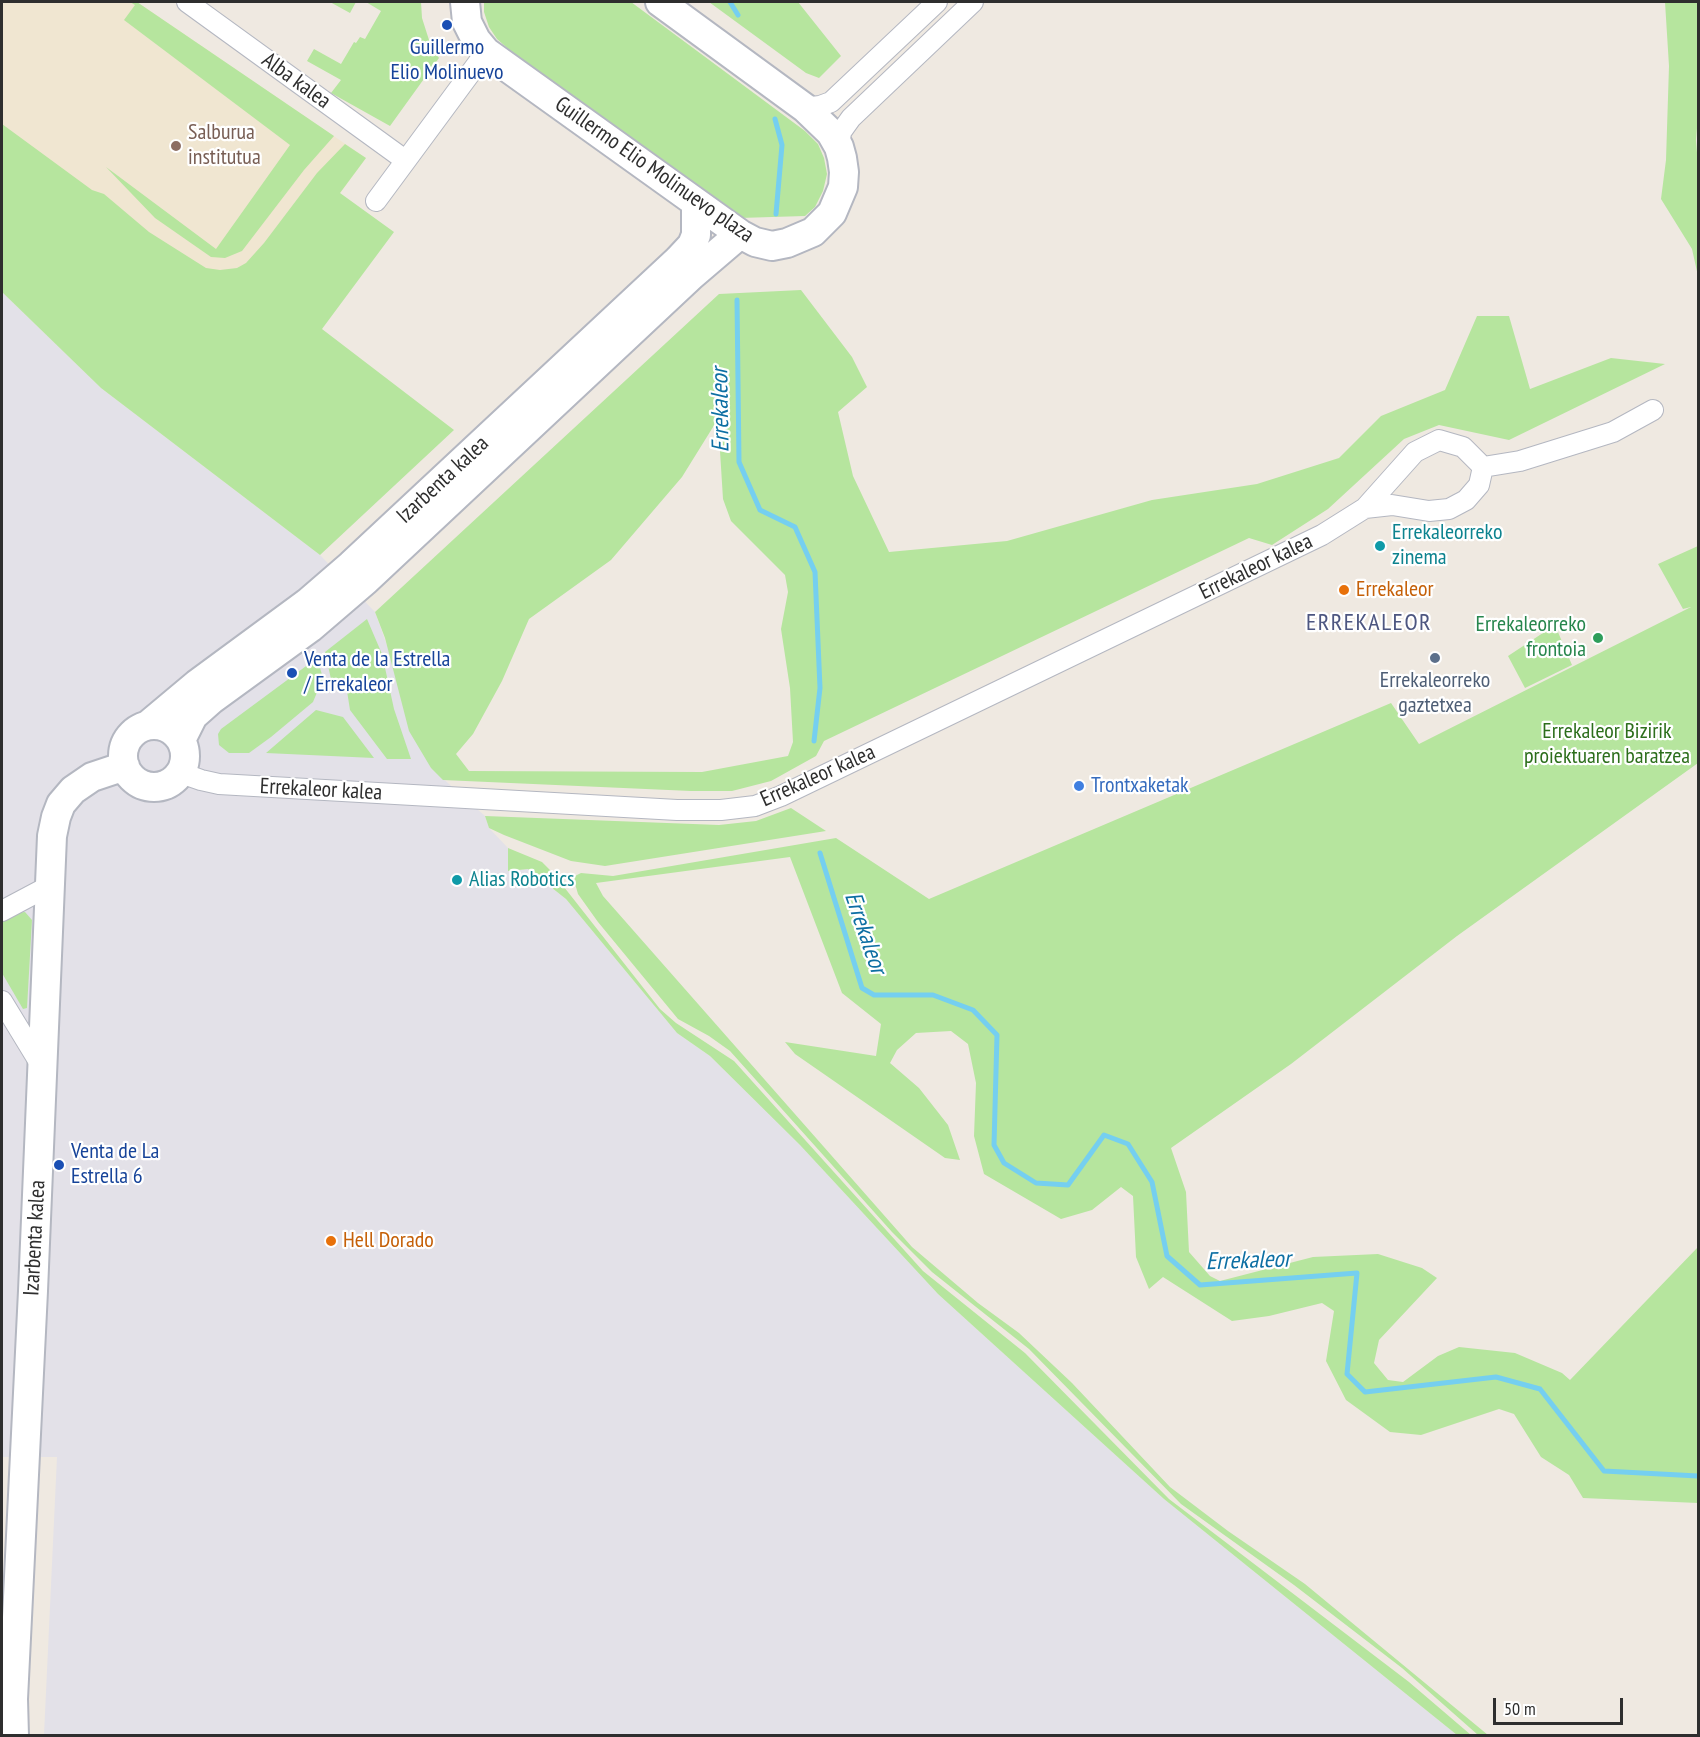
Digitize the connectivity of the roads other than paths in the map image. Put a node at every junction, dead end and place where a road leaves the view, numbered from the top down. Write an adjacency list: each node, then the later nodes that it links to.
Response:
1 (187, 2): 9 (street, Alba kalea)
2 (465, 2): 6 (main road, Guillermo Elio Molinuevo plaza)
3 (660, 2): 7 (main road, Guillermo Elio Molinuevo plaza)
4 (937, 2): 7 (street)
5 (973, 2): 8 (street)
6 (486, 52): 9 (street); 11 (main road, Guillermo Elio Molinuevo plaza)
7 (805, 108): 8 (main road, Guillermo Elio Molinuevo plaza)
8 (839, 147): 12 (main road, Guillermo Elio Molinuevo plaza)
9 (405, 160): 10 (street)
10 (376, 201)
11 (696, 204): 12 (main road, Guillermo Elio Molinuevo plaza); 16 (main road, Izarbenta kalea)
12 (740, 234): 17 (main road, Izarbenta kalea)
13 (1653, 410): 14 (street)
14 (1483, 467): 15 (street, Errekaleor kalea); 15 (street, Errekaleor kalea)
15 (1365, 508): 19 (street, Errekaleor kalea)
16 (148, 725): 17 (main road); 18 (main road)
17 (181, 740): 19 (main road)
18 (125, 766): 19 (main road); 20 (main road, Izarbenta kalea)
19 (181, 773)
20 (50, 886): 21 (street); 23 (main road, Izarbenta kalea)
21 (2, 911)
22 (2, 1001): 23 (street)
23 (42, 1066): 24 (main road, Izarbenta kalea)
24 (10, 1691): 25 (main road, Izarbenta kalea); 26 (main road, Izarbenta kalea)
25 (2, 1735)
26 (14, 1736)

